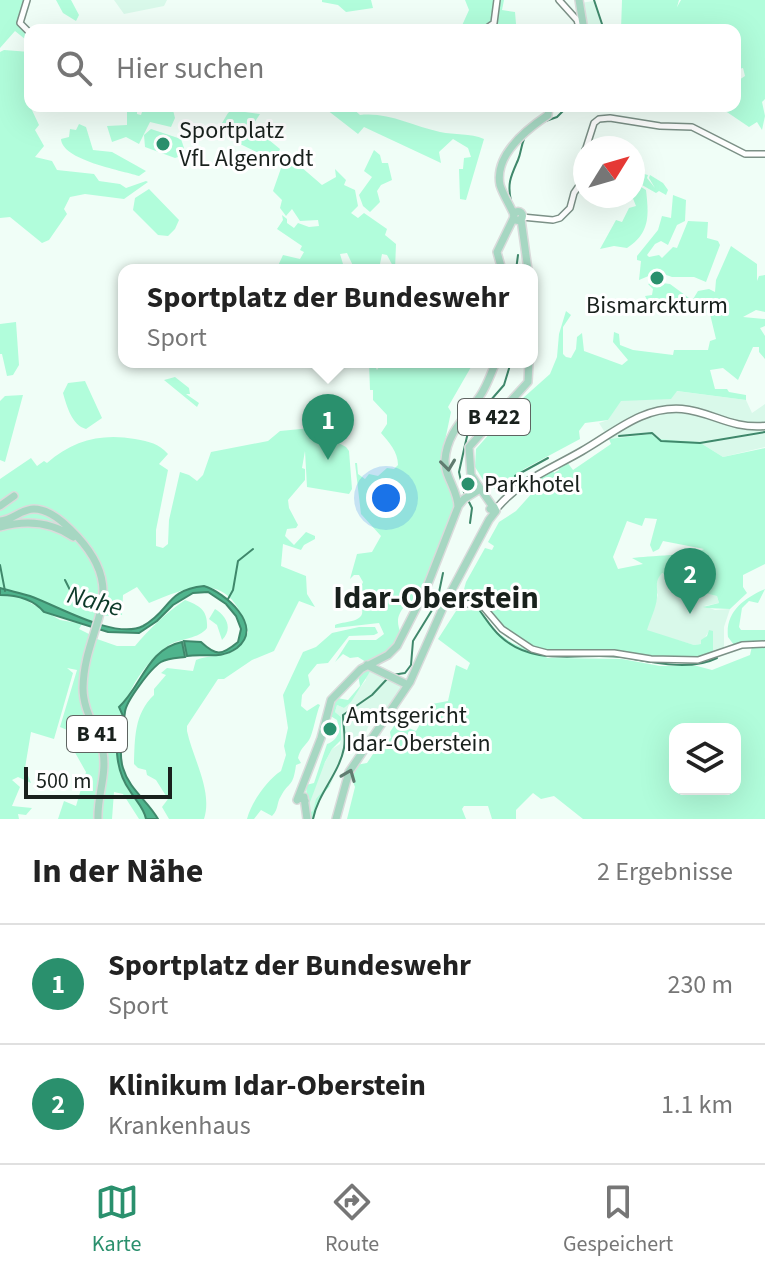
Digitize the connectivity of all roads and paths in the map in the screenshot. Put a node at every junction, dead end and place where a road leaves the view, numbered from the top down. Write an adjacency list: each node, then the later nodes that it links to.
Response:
1 (27, 0): 8 (street)
2 (497, 0): 5 (street)
3 (559, 0): 6 (street)
4 (579, 0): 7 (main road)
5 (493, 24)
6 (579, 24)
7 (581, 24)
8 (24, 27)
9 (548, 112): 13 (main road)
10 (590, 136): 11 (street)
11 (765, 154)
12 (573, 197): 13 (street)
13 (518, 216): 14 (main road); 15 (main road)
14 (500, 264)
15 (527, 264)
16 (493, 368): 21 (main road, B 422, one-way to 21)
17 (529, 368): 19 (main road, B 422)
18 (765, 426): 23 (main road)
19 (480, 489): 21 (main road); 23 (main road, B 422)
20 (14, 496): 22 (main road)
21 (462, 500): 30 (main road)
22 (0, 506)
23 (492, 511): 28 (main road)
24 (51, 514): 25 (main road); 26 (main road); 27 (main road)
25 (1, 520): 26 (main road, B 41)
26 (29, 522): 27 (main road, B 41)
27 (86, 549): 32 (main road, B 41)
28 (449, 604): 29 (street); 31 (main road)
29 (765, 644)
30 (375, 666): 31 (main road); 33 (main road)
31 (405, 683): 34 (main road, one-way to 31)
32 (98, 819)
33 (307, 819)
34 (336, 819)

